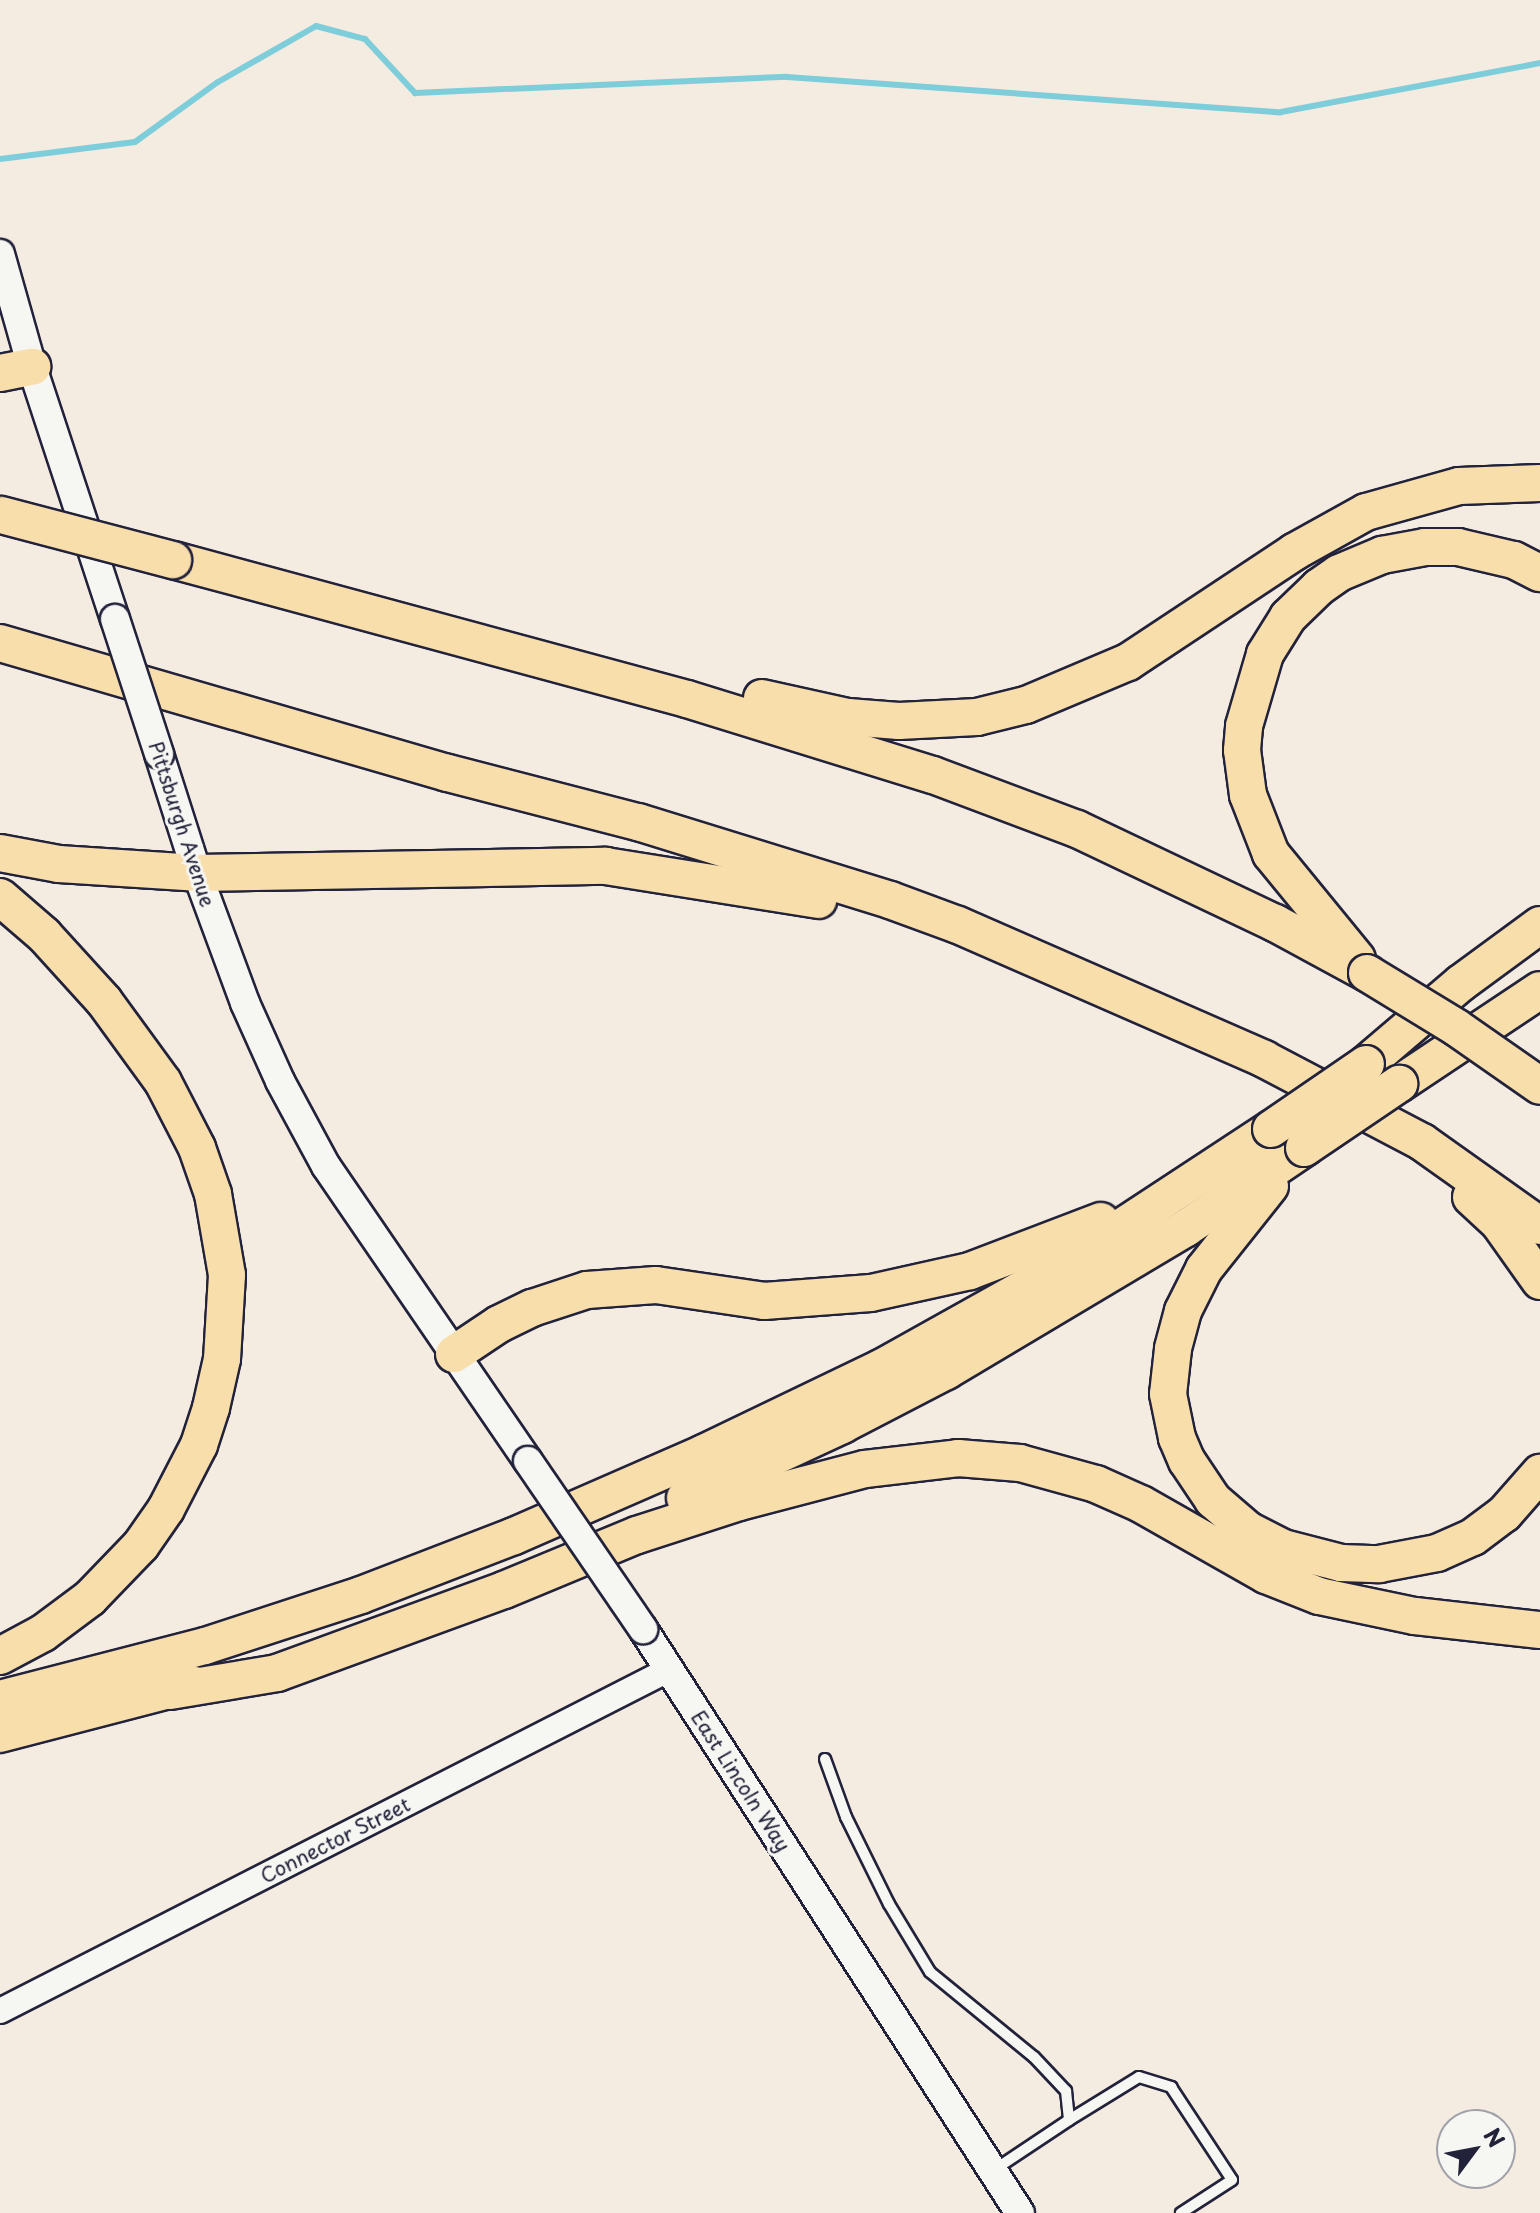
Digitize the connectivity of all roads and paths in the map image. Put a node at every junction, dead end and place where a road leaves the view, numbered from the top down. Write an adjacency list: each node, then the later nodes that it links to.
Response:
1 (0, 254): 2 (main road, Pittsburgh Avenue)
2 (16, 370): 9 (main road, Pittsburgh Avenue, bridge)
3 (1540, 483): 6 (highway)
4 (0, 514): 6 (highway, bridge)
5 (1540, 573): 14 (highway)
6 (446, 637): 14 (highway)
7 (0, 643): 13 (highway)
8 (0, 853): 9 (highway)
9 (197, 873): 13 (highway); 23 (main road, Pittsburgh Avenue)
10 (0, 897): 26 (highway)
11 (1540, 925): 16 (highway)
12 (1540, 950): 16 (highway)
13 (1025, 953): 18 (highway)
14 (1367, 973): 17 (highway, bridge)
15 (1532, 997): 19 (highway, bridge)
16 (1366, 1064): 19 (highway, bridge)
17 (1540, 1086)
18 (1422, 1142): 21 (highway); 22 (highway)
19 (1290, 1144): 20 (highway); 24 (highway); 28 (highway)
20 (1238, 1152): 23 (highway); 29 (highway)
21 (1540, 1226)
22 (1540, 1281)
23 (454, 1354): 27 (main road, East Lincoln Way, bridge)
24 (1540, 1473)
25 (1540, 1630): 28 (highway)
26 (0, 1656)
27 (670, 1669): 32 (street, Connector Street); 34 (main road, East Lincoln Way)
28 (170, 1691): 30 (highway)
29 (0, 1699)
30 (0, 1734)
31 (825, 1759): 33 (lane)
32 (0, 2011)
33 (1069, 2120): 34 (lane); 36 (lane)
34 (992, 2171): 35 (main road, East Lincoln Way)
35 (1020, 2213)
36 (1181, 2213)

